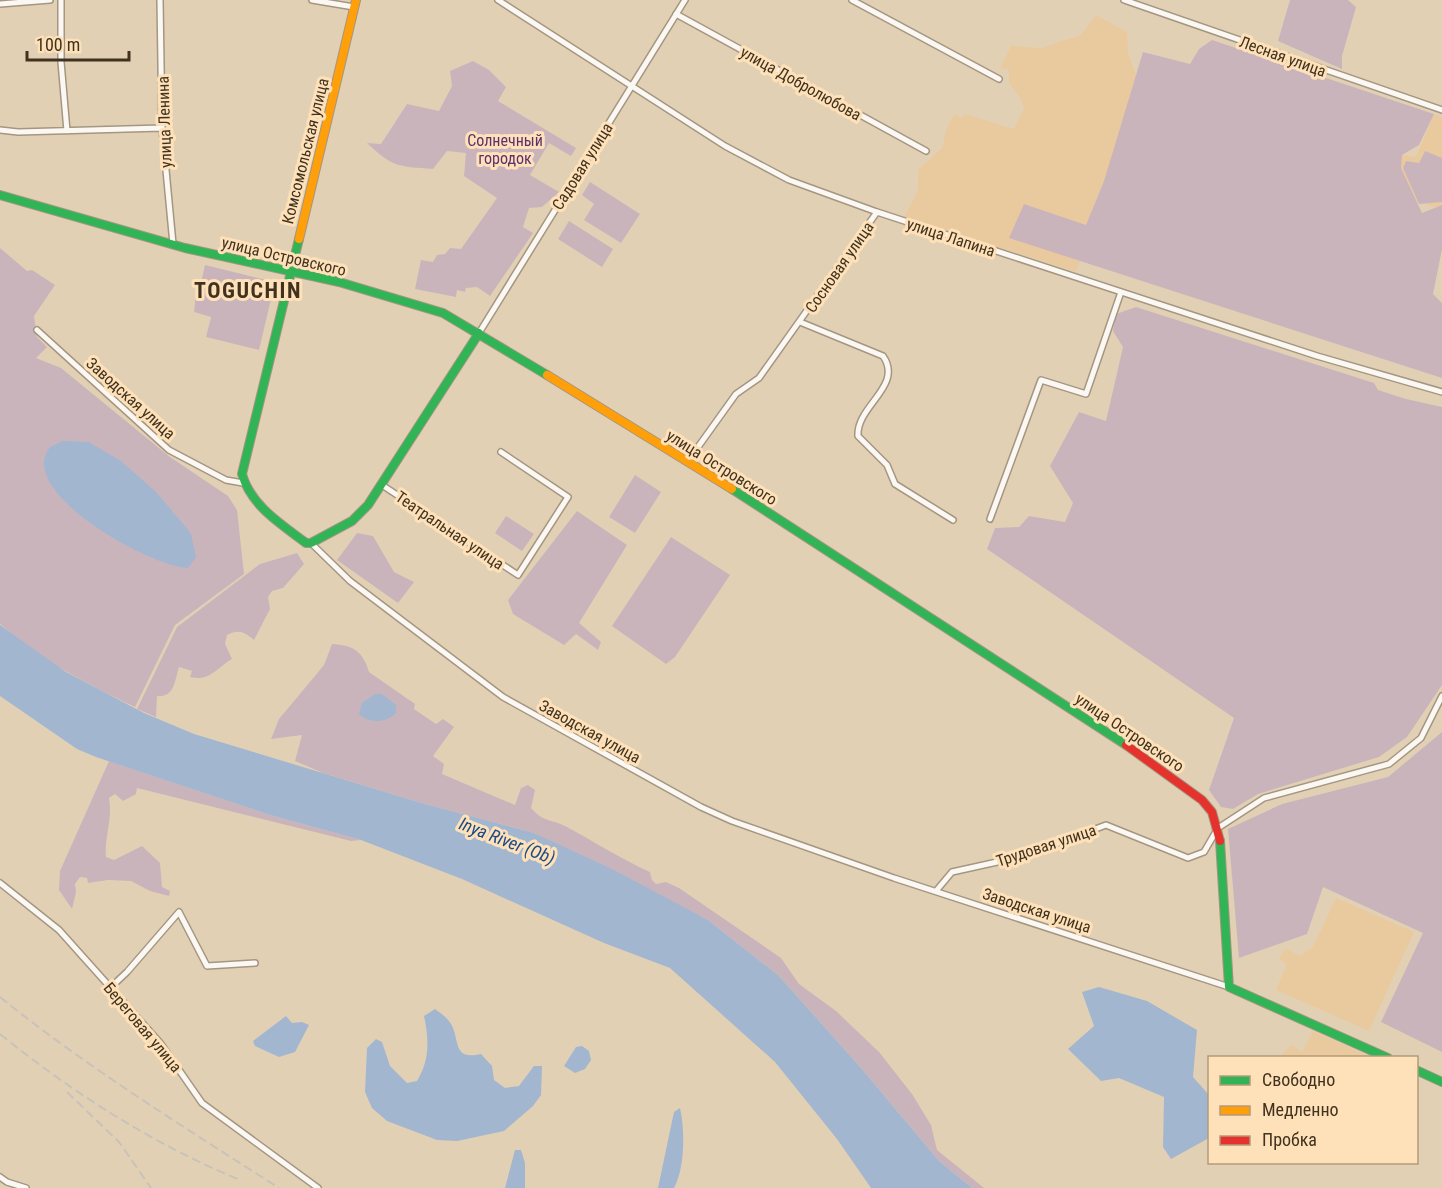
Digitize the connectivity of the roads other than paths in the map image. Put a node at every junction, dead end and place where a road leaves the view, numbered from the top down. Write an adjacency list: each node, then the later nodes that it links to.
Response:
1 (50, 0): 10 (street)
2 (61, 0): 17 (street)
3 (160, 0): 15 (street, улица Ленина)
4 (312, 0): 9 (street)
5 (498, 0): 13 (street, улица Лапина)
6 (685, 0): 11 (street, Садовая улица)
7 (852, 0): 12 (street)
8 (1124, 0): 14 (street, Лесная улица)
9 (355, 3): 22 (street, Комсомольская улица)
10 (0, 4)
11 (676, 14): 13 (street, Садовая улица); 18 (street, улица Добролюбова)
12 (999, 79)
13 (631, 86): 20 (street, улица Лапина); 26 (street, Садовая улица)
14 (1442, 111)
15 (162, 128): 17 (street); 21 (street, улица Ленина)
16 (0, 130): 17 (street)
17 (67, 131)
18 (926, 151)
19 (0, 195): 21 (street, улица Островского)
20 (877, 212): 23 (street, улица Лапина); 24 (street, Сосновая улица)
21 (173, 244): 22 (street, улица Островского)
22 (289, 272): 26 (street, улица Островского); 30 (street, Комсомольская улица)
23 (1121, 292): 27 (street, улица Лапина); 32 (street)
24 (800, 322): 29 (street, Сосновая улица); 33 (street, Сосновая улица)
25 (37, 330): 30 (street, Заводская улица)
26 (479, 333): 29 (street, улица Островского); 31 (street)
27 (1442, 392)
28 (501, 452): 31 (street, Театральная улица)
29 (688, 461): 36 (street, улица Островского)
30 (243, 483): 34 (street, Заводская улица)
31 (382, 484): 34 (street)
32 (990, 519)
33 (953, 520)
34 (311, 543): 38 (street, Заводская улица)
35 (1442, 696): 36 (street)
36 (1218, 828): 38 (street, Трудовая улица); 40 (street, улица Островского)
37 (0, 883): 41 (street, Береговая улица)
38 (936, 891): 40 (street, Заводская улица)
39 (255, 963): 41 (street)
40 (1229, 987): 42 (street)
41 (110, 988): 47 (street, Береговая улица)
42 (1384, 1056)
43 (1418, 1071): 44 (street)
44 (1442, 1082)
45 (0, 1177): 46 (street)
46 (26, 1188)
47 (318, 1188)

